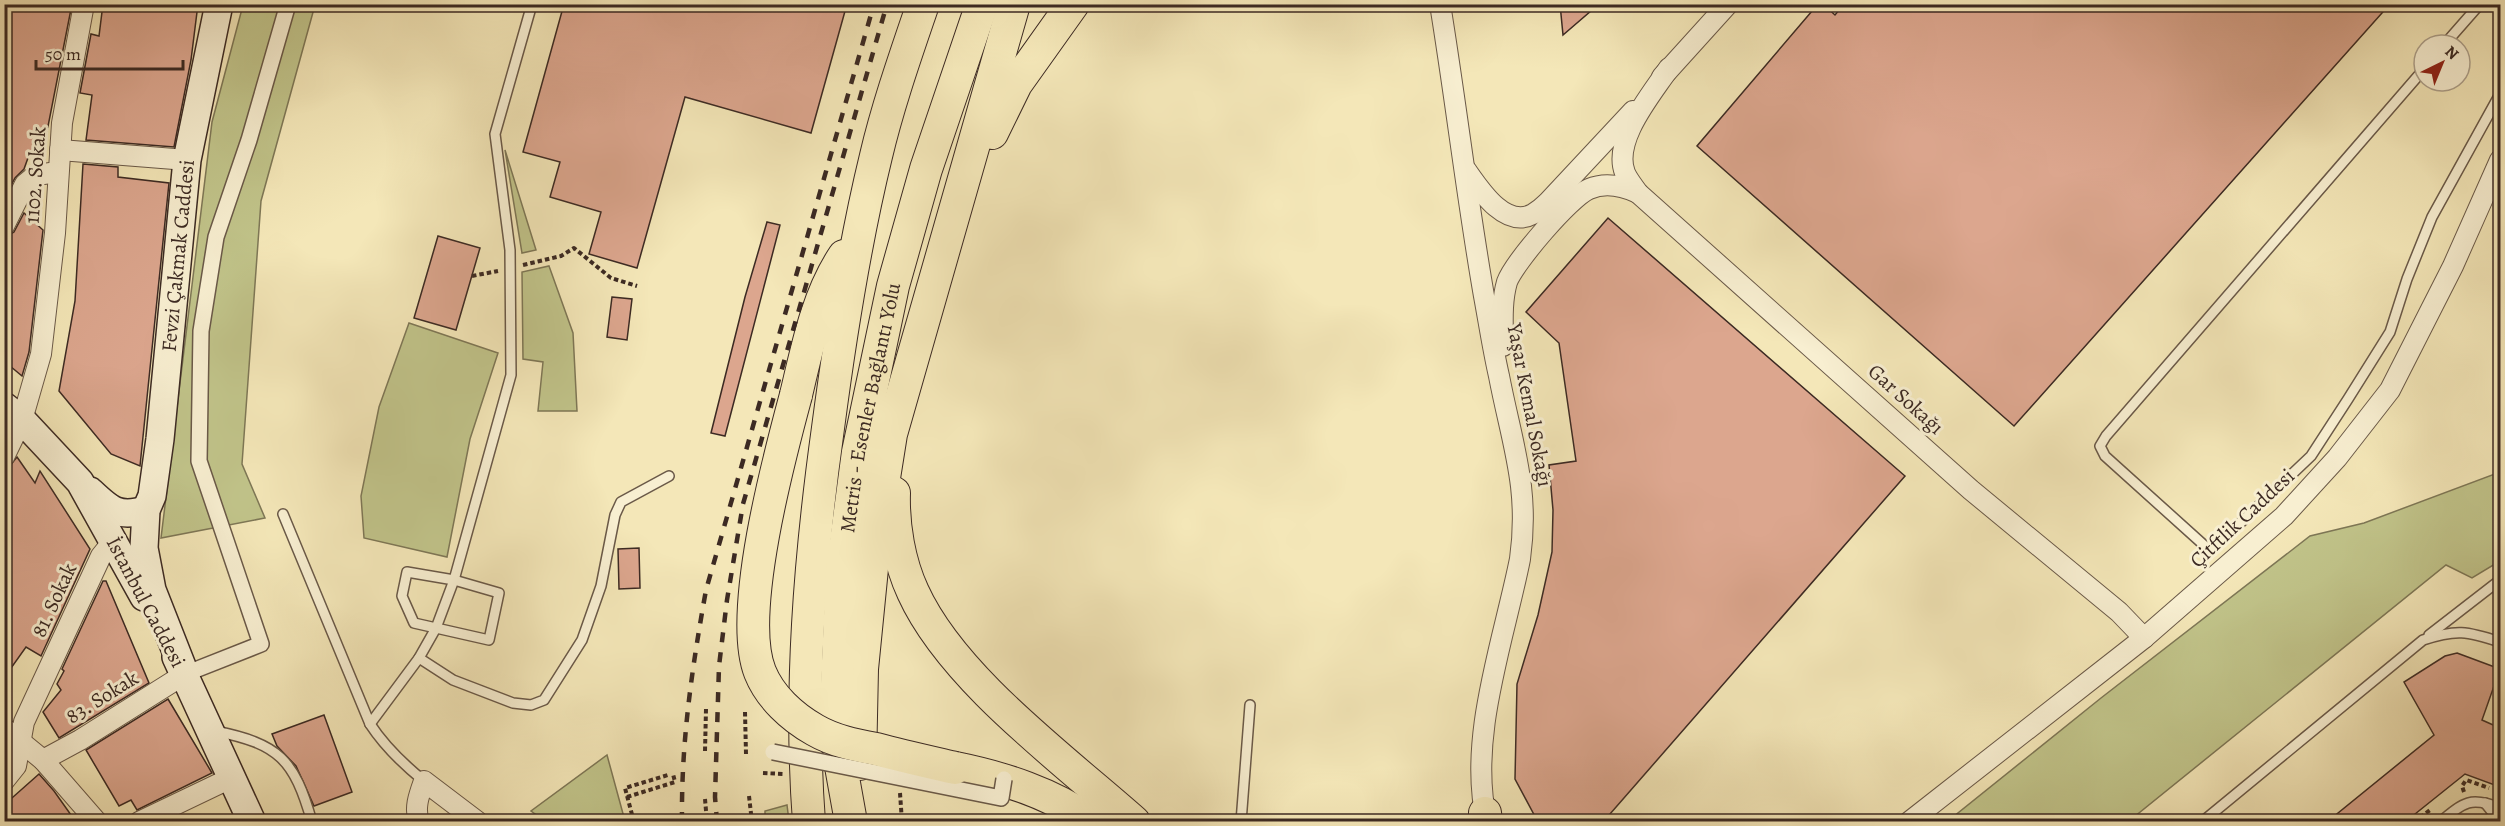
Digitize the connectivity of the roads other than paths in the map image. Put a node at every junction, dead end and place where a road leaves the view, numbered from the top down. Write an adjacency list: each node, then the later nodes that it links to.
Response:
1 (84, 4): 18 (street, 1102. Sokak)
2 (219, 4): 19 (main road, Fevzi Çakmak Caddesi)
3 (288, 4): 43 (street)
4 (532, 4): 36 (lane)
5 (922, 4): 26 (highway)
6 (982, 4): 65 (highway, Metris - Esenler Bağlantı Yolu)
7 (1014, 4): 17 (highway)
8 (1029, 4): 17 (highway)
9 (1072, 4): 24 (highway)
10 (1440, 4): 21 (street, Yaşar Kemal Sokağı)
11 (1728, 4): 14 (street)
12 (2480, 4): 13 (lane)
13 (2455, 33)
14 (1670, 68): 21 (street); 23 (street)
15 (2412, 83): 16 (lane)
16 (2500, 94)
17 (980, 124): 24 (highway)
18 (60, 150): 19 (street); 22 (street, 1102. Sokak)
19 (187, 160): 33 (main road, Fevzi Çakmak Caddesi)
20 (2500, 160): 39 (street, Çitftlik Caddesi)
21 (1465, 168): 27 (street, Yaşar Kemal Sokağı)
22 (58, 172): 25 (street); 29 (street, 1102. Sokak)
23 (1638, 193): 27 (street); 39 (street, Gar Sokağı)
24 (952, 214): 28 (highway)
25 (4, 226)
26 (858, 235): 52 (highway, bridge); 64 (highway)
27 (1499, 378): 57 (street, Yaşar Kemal Sokağı)
28 (901, 400): 66 (highway); 68 (highway)
29 (13, 413): 30 (street, 1102. Sokak); 32 (main road, İstanbul Caddesi)
30 (4, 457)
31 (669, 476): 42 (lane)
32 (80, 482): 33 (main road); 35 (main road, İstanbul Caddesi)
33 (147, 510): 43 (main road, Fevzi Çakmak Caddesi)
34 (283, 514): 45 (lane)
35 (113, 541): 43 (main road, İstanbul Caddesi); 48 (street, 81. Sokak)
36 (454, 580): 38 (lane); 38 (lane); 38 (lane)
37 (2500, 580): 40 (lane)
38 (436, 628): 42 (lane)
39 (2144, 638): 70 (street, Çitftlik Caddesi)
40 (2423, 640): 41 (lane); 71 (lane)
41 (2500, 642)
42 (419, 658): 45 (lane)
43 (185, 674): 47 (main road, İstanbul Caddesi); 50 (street, 83. Sokak)
44 (1250, 705): 69 (lane)
45 (370, 724): 54 (lane)
46 (4, 728): 48 (street)
47 (211, 730): 51 (main road, İstanbul Caddesi); 61 (lane)
48 (21, 740): 50 (street); 53 (street, 81. Sokak)
49 (773, 752): 52 (street, bridge)
50 (43, 760): 58 (street)
51 (233, 777): 59 (street); 60 (main road, İstanbul Caddesi)
52 (1004, 779): 67 (highway)
53 (4, 781)
54 (424, 781): 62 (street); 63 (street)
55 (2483, 801): 56 (lane); 72 (lane); 73 (lane)
56 (2500, 808)
57 (1486, 819)
58 (97, 822)
59 (139, 822)
60 (252, 822)
61 (312, 822)
62 (419, 822)
63 (478, 822)
64 (809, 822)
65 (851, 822)
66 (859, 822)
67 (1092, 822)
68 (1134, 822)
69 (1241, 822)
70 (1909, 822)
71 (2202, 822)
72 (2440, 822)
73 (2496, 822)

